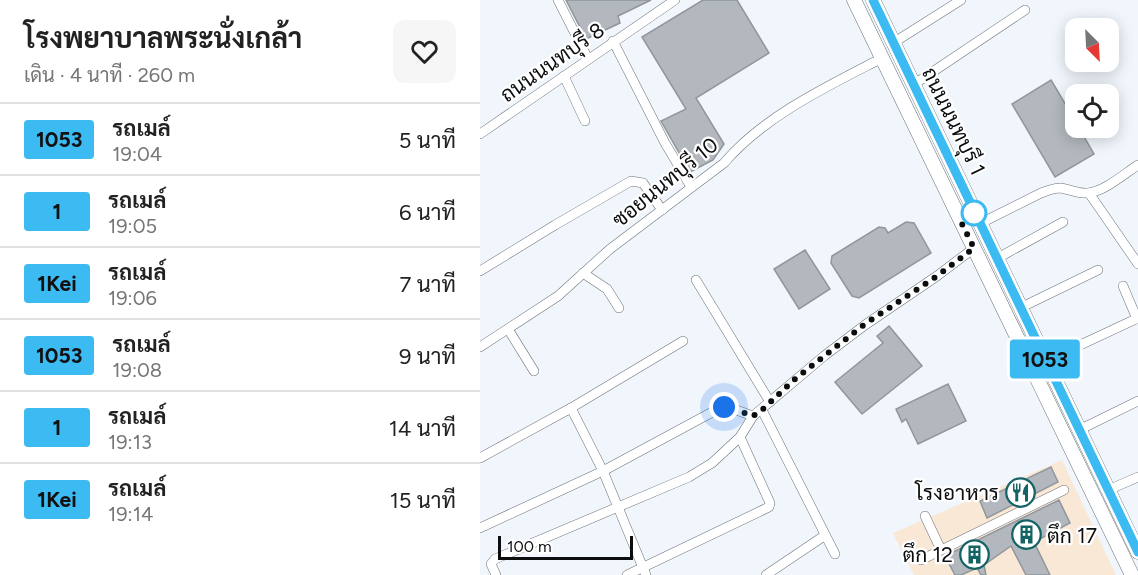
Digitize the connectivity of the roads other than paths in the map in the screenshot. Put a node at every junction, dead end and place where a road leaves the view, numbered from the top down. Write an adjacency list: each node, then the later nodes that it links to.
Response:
1 (558, 0): 10 (street)
2 (675, 0): 7 (street, ถนนนนทบุรี 8)
3 (854, 0): 9 (main road, ถนนนนทบุรี 1)
4 (873, 0): 8 (main road, ถนนนนทบุรี 1)
5 (961, 0): 8 (street)
6 (1025, 10): 12 (street)
7 (613, 41): 10 (street, ถนนนนทบุรี 8); 16 (street)
8 (893, 44): 12 (main road, ถนนนนทบุรี 1)
9 (882, 58): 16 (street, ซอยนนทบุรี 10); 21 (main road, ถนนนนทบุรี 1)
10 (588, 59): 11 (street, ถนนนนทบุรี 8)
11 (564, 76): 13 (street); 14 (street, ถนนนนทบุรี 8)
12 (913, 85): 20 (main road, ถนนนนทบุรี 1)
13 (585, 121)
14 (482, 129)
15 (1138, 165): 17 (street)
16 (691, 187): 18 (street, ซอยนนทบุรี 10)
17 (1089, 193): 20 (street); 23 (street)
18 (662, 210): 24 (street); 26 (street, ซอยนนทบุรี 10)
19 (1063, 222): 22 (street)
20 (980, 224): 22 (main road, ถนนนนทบุรี 1)
21 (974, 248): 38 (street); 61 (main road, ถนนนนทบุรี 1)
22 (996, 259): 30 (main road, ถนนนนทบุรี 1)
23 (1138, 264)
24 (480, 270)
25 (1098, 270): 30 (street)
26 (584, 273): 29 (street); 32 (street, ซอยนนทบุรี 10)
27 (696, 280): 38 (street)
28 (1124, 285): 31 (street)
29 (619, 308)
30 (1020, 308): 35 (main road, ถนนนนทบุรี 1)
31 (1137, 319): 35 (street)
32 (508, 329): 34 (street, ซอยนนทบุรี 10); 36 (street)
33 (683, 341): 39 (street)
34 (480, 347)
35 (1046, 361): 42 (main road, ถนนนนทบุรี 1)
36 (534, 371)
37 (1138, 401): 42 (street)
38 (770, 402): 40 (street)
39 (571, 408): 44 (street); 45 (street)
40 (762, 410): 41 (street); 52 (street)
41 (753, 416): 43 (street); 45 (street)
42 (1079, 430): 48 (main road, ถนนนนทบุรี 1)
43 (740, 437): 49 (street); 57 (street)
44 (480, 458)
45 (603, 471): 49 (street); 51 (street)
46 (1138, 477): 48 (street)
47 (1064, 490): 53 (street)
48 (1108, 490): 54 (main road, ถนนนนทบุรี 1)
49 (617, 508): 57 (street); 58 (street)
50 (925, 516): 53 (street)
51 (480, 528)
52 (824, 536): 55 (street); 60 (street)
53 (941, 550): 56 (street)
54 (1138, 552)
55 (835, 555)
56 (921, 560)
57 (645, 571): 59 (street)
58 (495, 575)
59 (627, 575)
60 (766, 575)
61 (1132, 575)

